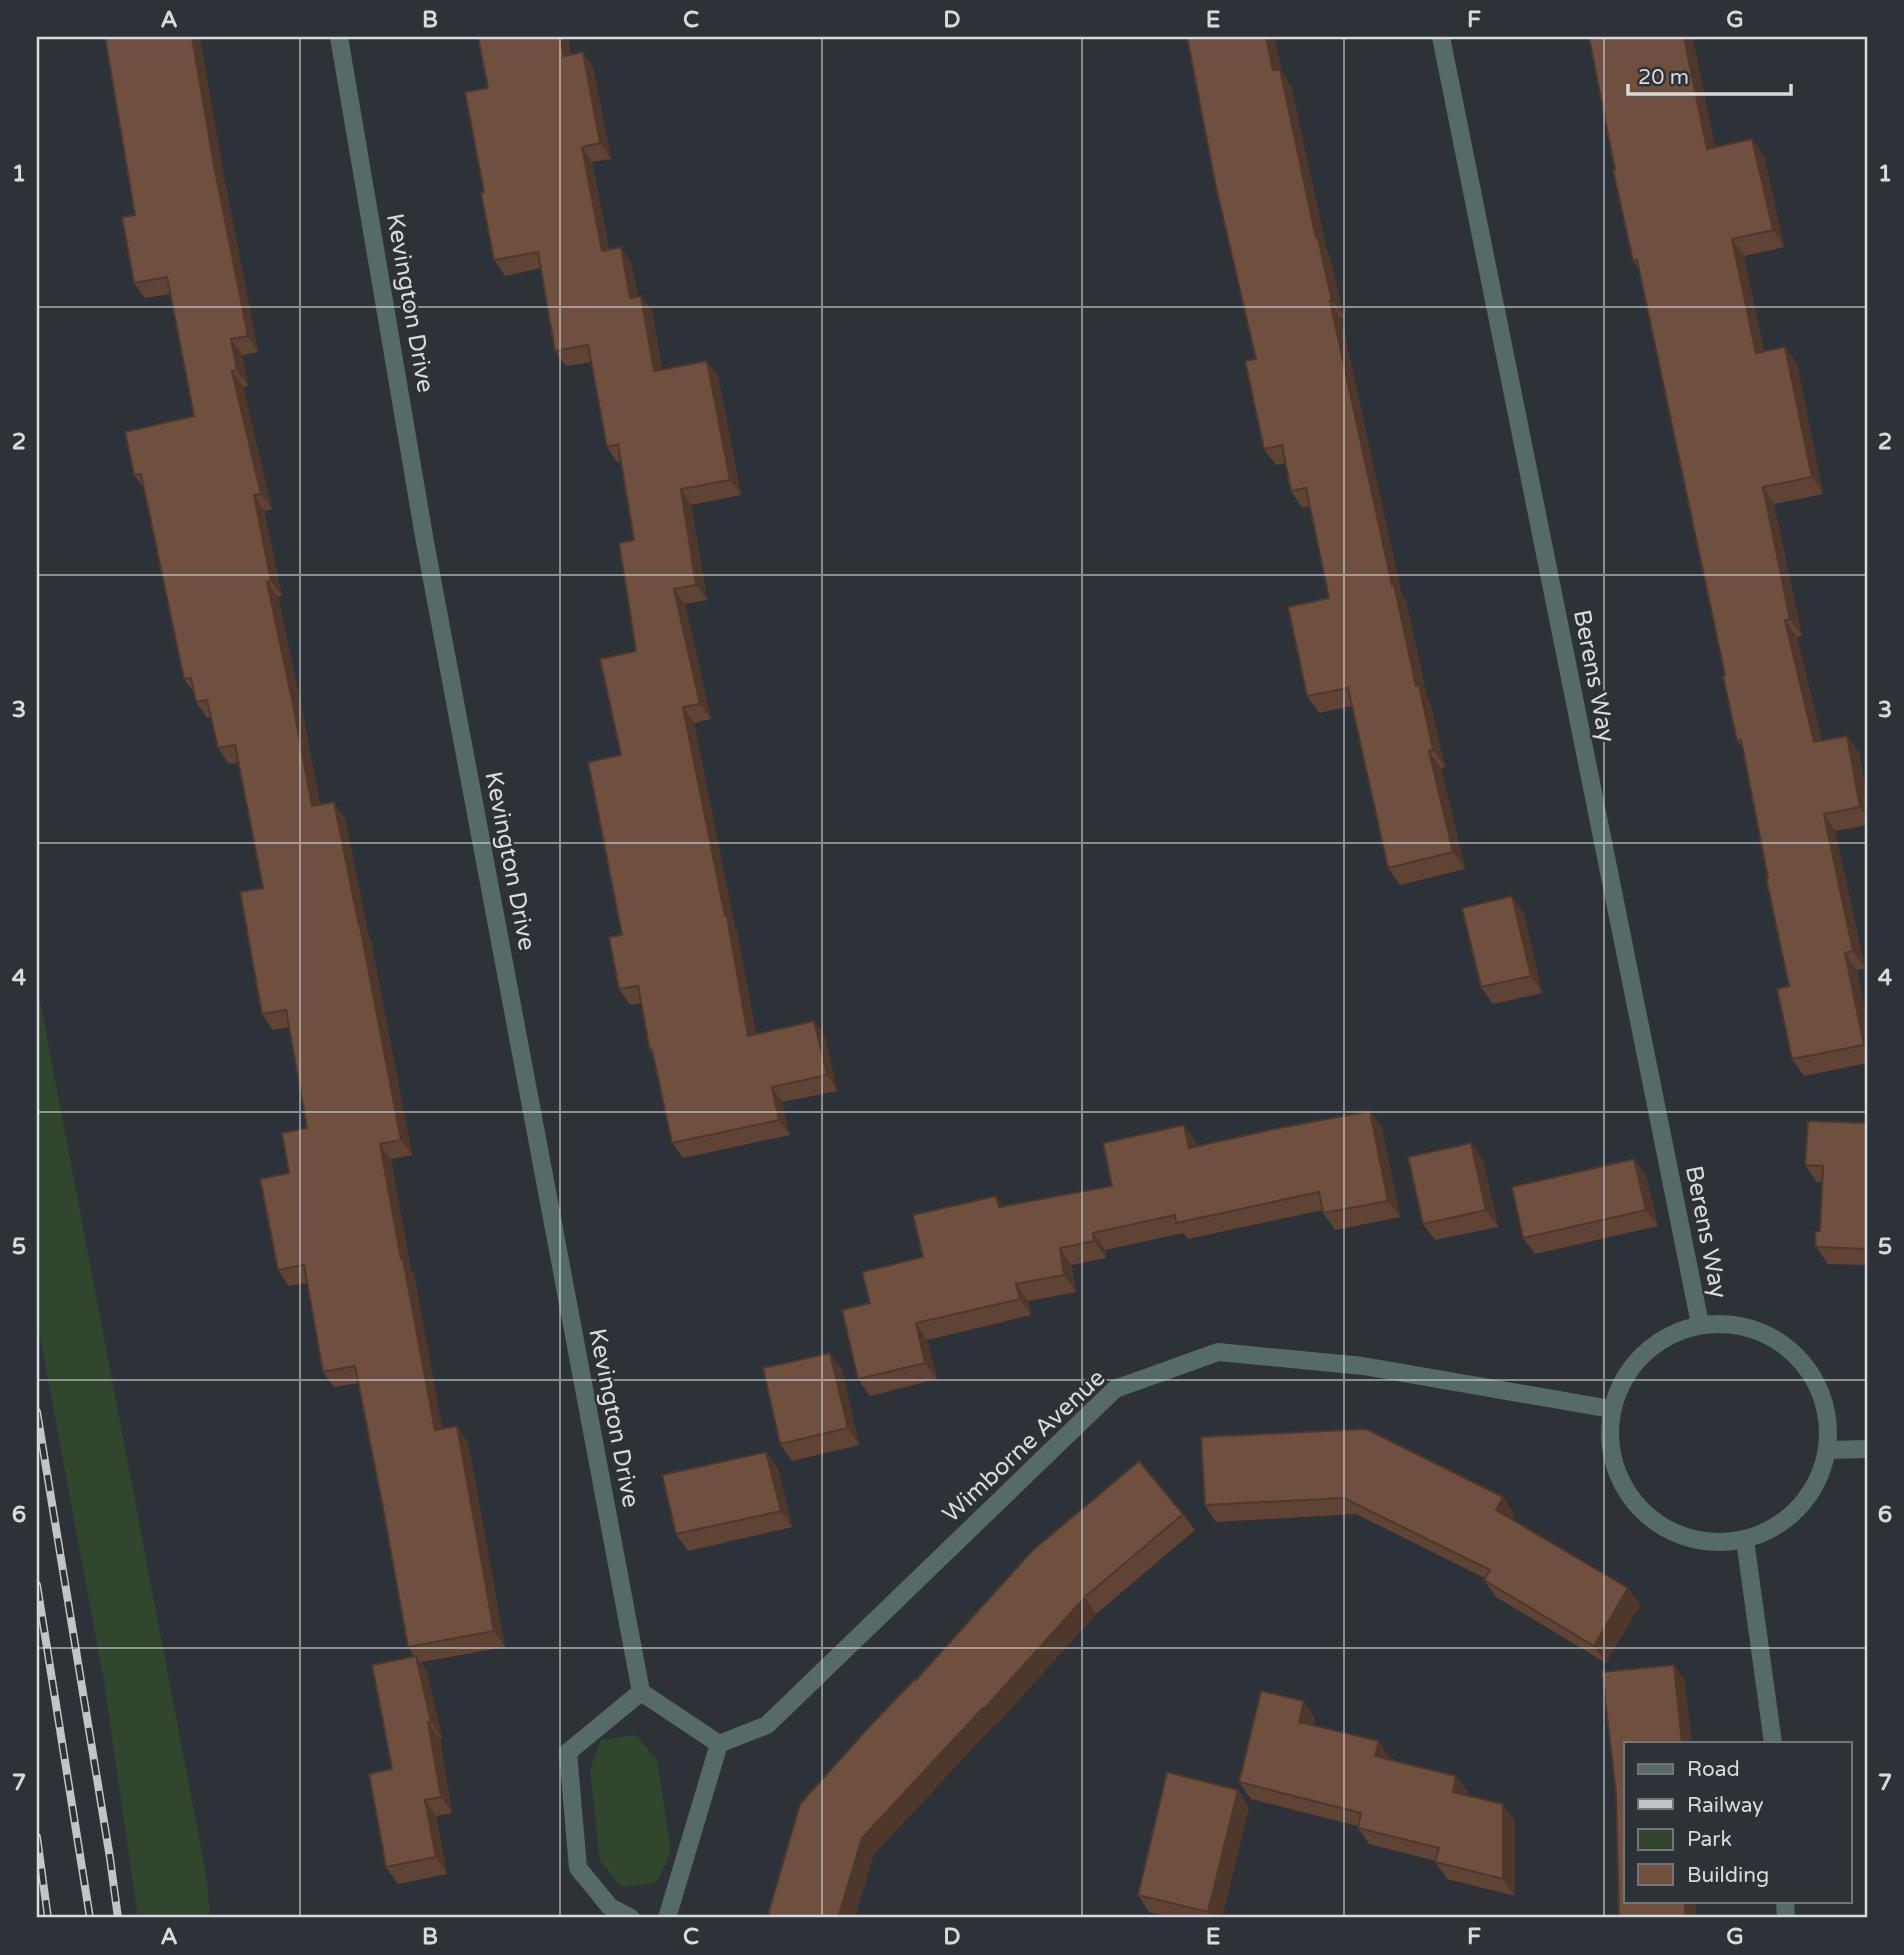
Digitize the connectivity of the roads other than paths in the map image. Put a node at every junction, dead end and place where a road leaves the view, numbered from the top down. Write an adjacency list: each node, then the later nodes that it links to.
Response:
1 (339, 37): 8 (street, Kevington Drive)
2 (1441, 37): 3 (street, Berens Way)
3 (1700, 1324): 4 (street); 6 (street)
4 (1611, 1409): 7 (street); 10 (street, Wimborne Avenue)
5 (1867, 1449): 6 (street)
6 (1828, 1450): 7 (street)
7 (1745, 1540): 9 (street)
8 (641, 1692): 10 (street); 11 (street)
9 (1773, 1742)
10 (719, 1744): 12 (street)
11 (631, 1918)
12 (667, 1918)

